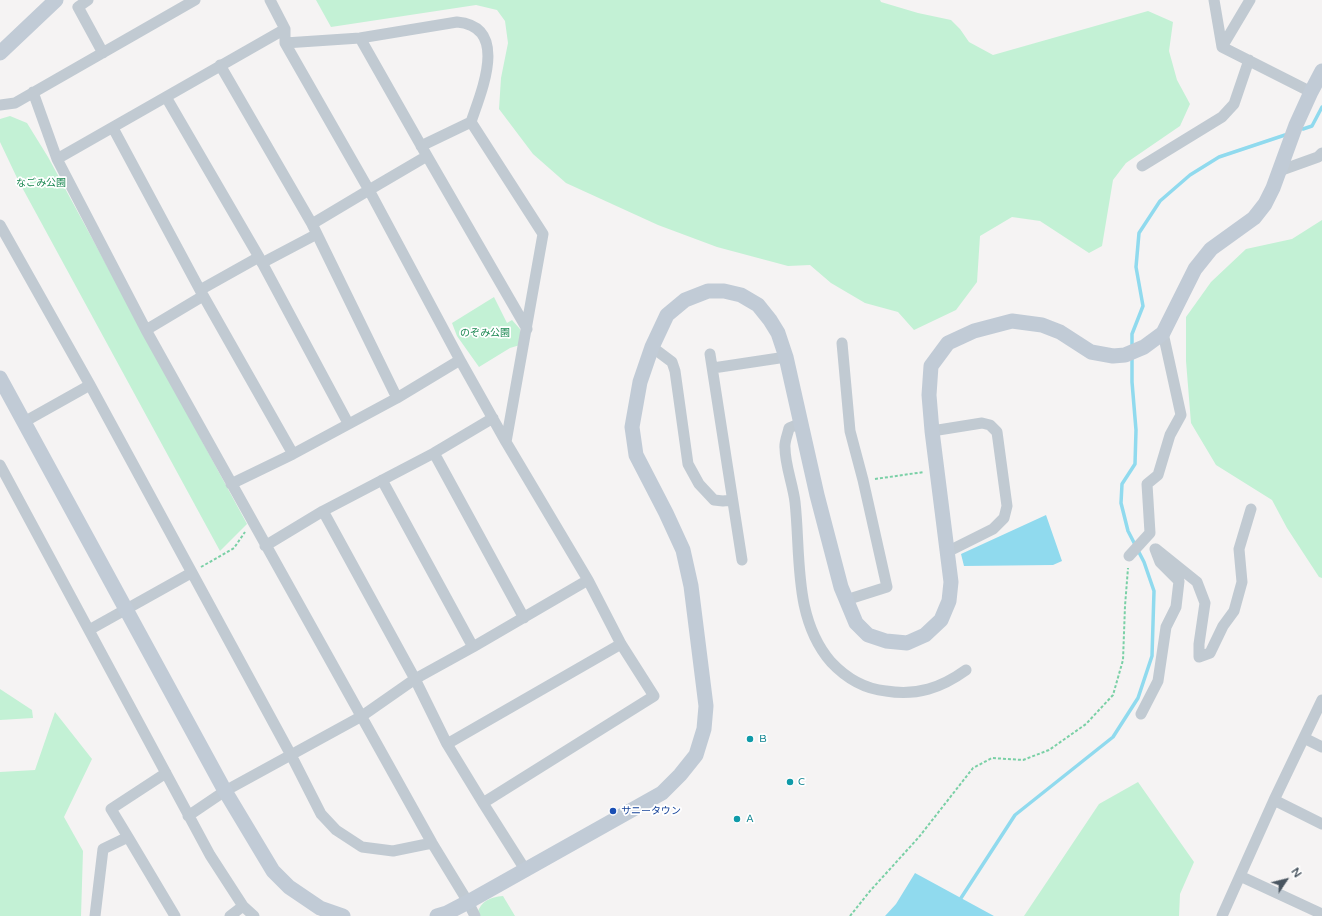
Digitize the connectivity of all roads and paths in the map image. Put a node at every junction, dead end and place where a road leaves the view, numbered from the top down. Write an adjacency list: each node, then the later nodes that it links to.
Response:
1 (56, 0): 12 (street)
2 (88, 0): 11 (street)
3 (195, 0): 11 (street)
4 (270, 0): 7 (street)
5 (1214, 0): 10 (street)
6 (1250, 0): 10 (street)
7 (285, 29): 9 (street); 14 (street)
8 (360, 38): 9 (street); 20 (street); 22 (street)
9 (285, 43): 28 (street)
10 (1222, 47): 13 (street)
11 (103, 52): 16 (street)
12 (0, 53)
13 (1249, 60): 17 (street); 26 (street)
14 (220, 66): 18 (street); 30 (street)
15 (1322, 71): 17 (street)
16 (33, 92): 19 (street); 25 (street)
17 (1311, 92): 27 (street)
18 (166, 97): 21 (street); 31 (street)
19 (0, 105)
20 (471, 122): 22 (street); 33 (street)
21 (113, 128): 25 (street); 32 (street)
22 (421, 146): 24 (street)
23 (1322, 153): 27 (street)
24 (427, 156): 28 (street); 33 (street)
25 (57, 159): 34 (street)
26 (1142, 166)
27 (1279, 171): 35 (street)
28 (369, 190): 30 (street); 40 (street)
29 (0, 225): 43 (street)
30 (315, 229): 31 (street); 44 (street)
31 (260, 260): 32 (street); 47 (street)
32 (202, 293): 34 (street); 52 (street)
33 (527, 329): 50 (street)
34 (146, 330): 57 (street)
35 (1164, 333): 49 (street); 62 (street)
36 (842, 343): 56 (street)
37 (652, 347): 39 (street); 58 (street); 93 (street)
38 (710, 354): 41 (street)
39 (786, 357): 41 (street); 48 (street)
40 (460, 360): 44 (street); 45 (street)
41 (713, 368): 58 (street)
42 (0, 378): 46 (street)
43 (90, 385): 46 (street); 68 (street)
44 (397, 398): 47 (street)
45 (493, 418): 50 (street); 51 (street)
46 (24, 422): 71 (street)
47 (348, 423): 52 (street)
48 (801, 423): 70 (street); 76 (street)
49 (932, 431): 54 (street); 65 (street)
50 (506, 442): 69 (street)
51 (434, 453): 55 (street); 72 (street)
52 (292, 454): 57 (street)
53 (0, 465): 73 (street)
54 (936, 470): 56 (path); 65 (street)
55 (382, 480): 60 (street); 75 (street)
56 (864, 480): 70 (street)
57 (231, 484): 61 (street)
58 (732, 500): 67 (street)
59 (1251, 509): 64 (street)
60 (323, 511): 63 (street); 77 (street)
61 (254, 526): 63 (street); 68 (path)
62 (1146, 537): 64 (street); 66 (street)
63 (266, 546): 80 (street)
64 (1156, 549): 79 (street)
65 (947, 552): 70 (street)
66 (1130, 555): 105 (path)
67 (742, 560)
68 (191, 573): 71 (street); 84 (street)
69 (588, 580): 72 (street); 74 (street)
70 (846, 600)
71 (126, 609): 73 (street); 86 (street)
72 (524, 618): 75 (street)
73 (89, 630): 85 (street)
74 (621, 644): 82 (street); 88 (street)
75 (472, 648): 77 (street)
76 (966, 670)
77 (415, 680): 80 (street); 82 (street)
78 (1322, 700): 81 (street)
79 (1141, 714)
80 (362, 716): 84 (street); 92 (street)
81 (1304, 738): 83 (street); 87 (street)
82 (447, 744): 88 (street)
83 (1322, 747)
84 (291, 755): 86 (street); 92 (street)
85 (166, 774): 89 (street); 91 (street)
86 (226, 791): 89 (street); 102 (street)
87 (1274, 800): 90 (street); 94 (street)
88 (483, 803): 93 (street)
89 (188, 816): 96 (street)
90 (1322, 824)
91 (128, 837): 98 (street); 99 (street)
92 (432, 843): 95 (street)
93 (526, 870): 95 (street)
94 (1240, 876): 97 (street); 106 (street)
95 (468, 902): 103 (street); 104 (street)
96 (243, 906): 100 (street); 101 (street)
97 (1322, 914)
98 (95, 916)
99 (175, 916)
100 (230, 916)
101 (254, 916)
102 (343, 916)
103 (437, 916)
104 (475, 916)
105 (850, 916)
106 (1222, 916)

